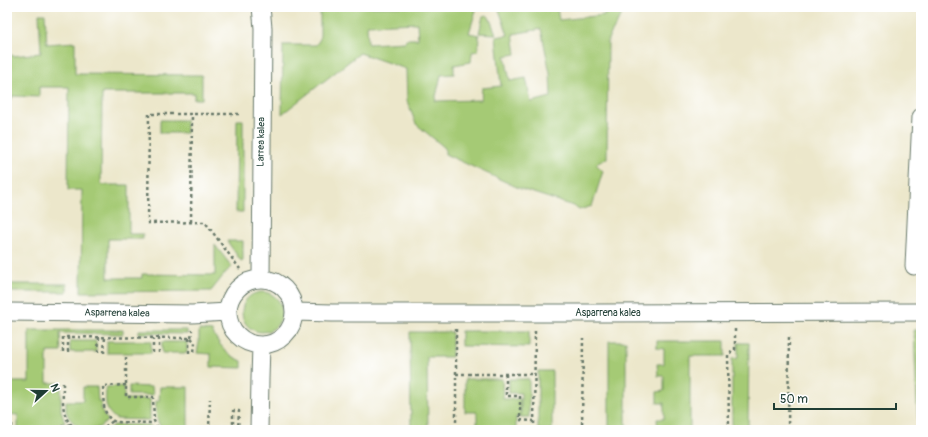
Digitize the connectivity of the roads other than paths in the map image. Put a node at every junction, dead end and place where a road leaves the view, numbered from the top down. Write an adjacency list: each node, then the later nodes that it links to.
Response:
1 (261, 7): 4 (street, Larrea kalea)
2 (921, 117): 3 (street)
3 (914, 266)
4 (260, 278): 6 (street); 7 (street)
5 (7, 312): 6 (street, Asparrena kalea)
6 (228, 312): 9 (street)
7 (295, 312): 8 (street, Asparrena kalea); 9 (street)
8 (921, 312)
9 (261, 345): 10 (street)
10 (259, 430)

